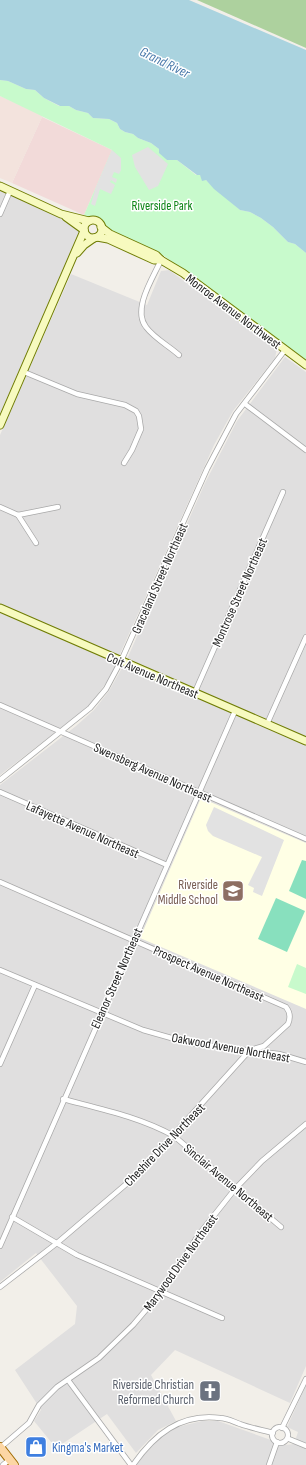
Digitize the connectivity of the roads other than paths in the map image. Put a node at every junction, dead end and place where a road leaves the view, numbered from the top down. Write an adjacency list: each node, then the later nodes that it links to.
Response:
1 (0, 186): 2 (street)
2 (10, 191): 3 (street); 4 (street)
3 (0, 214)
4 (61, 214): 5 (street); 7 (street)
5 (89, 221): 6 (street); 7 (street)
6 (101, 227): 8 (street); 9 (street, Monroe Avenue Northwest)
7 (84, 230): 8 (street); 10 (street)
8 (95, 237): 9 (street, Monroe Avenue Northwest); 10 (street)
9 (117, 240): 11 (street, Monroe Avenue Northwest)
10 (74, 258): 15 (street)
11 (161, 260): 12 (street, Monroe Avenue Northwest); 13 (street)
12 (285, 350): 14 (street, Monroe Avenue Northwest); 16 (street, Graceland Street Northeast)
13 (179, 355)
14 (306, 365)
15 (24, 372): 17 (street); 20 (street)
16 (245, 404): 19 (street); 28 (street, Graceland Street Northeast)
17 (3, 410): 18 (street)
18 (0, 425)
19 (306, 450)
20 (124, 463)
21 (283, 492): 29 (street, Montrose Street Northeast)
22 (0, 507): 24 (street)
23 (58, 507): 24 (street)
24 (18, 515): 25 (street)
25 (36, 543)
26 (0, 608): 28 (street, Coit Avenue Northeast)
27 (306, 637): 32 (street)
28 (121, 661): 29 (street, Coit Avenue Northeast); 33 (street, Graceland Street Northeast)
29 (195, 692): 31 (street, Coit Avenue Northeast)
30 (0, 705): 33 (street, Swensberg Avenue Northeast)
31 (234, 711): 32 (street, Coit Avenue Northeast); 37 (street, Eleanor Street Northeast)
32 (267, 724): 34 (street, Coit Avenue Northeast)
33 (61, 732): 35 (street, Graceland Street Northeast); 37 (street, Swensberg Avenue Northeast)
34 (306, 741)
35 (0, 780)
36 (0, 792): 39 (street, Lafayette Avenue Northeast)
37 (198, 792): 38 (street, Swensberg Avenue Northeast); 39 (street, Eleanor Street Northeast)
38 (306, 839)
39 (167, 865): 41 (street, Eleanor Street Northeast)
40 (0, 882): 41 (street, Prospect Avenue Northeast)
41 (133, 940): 44 (street, Prospect Avenue Northeast); 45 (street, Eleanor Street Northeast)
42 (0, 970): 43 (street, Oakwood Avenue Northeast)
43 (35, 985): 45 (street, Oakwood Avenue Northeast); 48 (street)
44 (286, 1007): 46 (street, Cheshire Drive Northeast)
45 (101, 1012): 46 (street, Oakwood Avenue Northeast); 49 (street, Eleanor Street Northeast)
46 (250, 1050): 47 (street, Oakwood Avenue Northeast); 51 (street, Cheshire Drive Northeast)
47 (306, 1062)
48 (0, 1064)
49 (63, 1099): 51 (street, Sinclair Avenue Northeast); 53 (street, Eleanor Street Northeast)
50 (306, 1124): 52 (street, Marywood Drive Northeast)
51 (174, 1136): 52 (street, Sinclair Avenue Northeast); 55 (street, Cheshire Drive Northeast)
52 (235, 1189): 54 (street, Sinclair Avenue Northeast); 58 (street, Marywood Drive Northeast)
53 (12, 1217): 55 (street); 56 (street, Eleanor Street Northeast)
54 (281, 1227)
55 (57, 1243): 57 (street, Cheshire Drive Northeast); 58 (street)
56 (0, 1246)
57 (0, 1287)
58 (162, 1291): 59 (street); 61 (street, Marywood Drive Northeast)
59 (222, 1318)
60 (306, 1379): 62 (street)
61 (68, 1380): 67 (street, Marywood Drive Northeast); 69 (street)
62 (282, 1428): 63 (street); 64 (street)
63 (273, 1433): 65 (street); 69 (street)
64 (288, 1439): 65 (street); 66 (street)
65 (277, 1442): 70 (street)
66 (306, 1446)
67 (0, 1447): 68 (main road)
68 (9, 1463)
69 (132, 1465)
70 (269, 1465)

